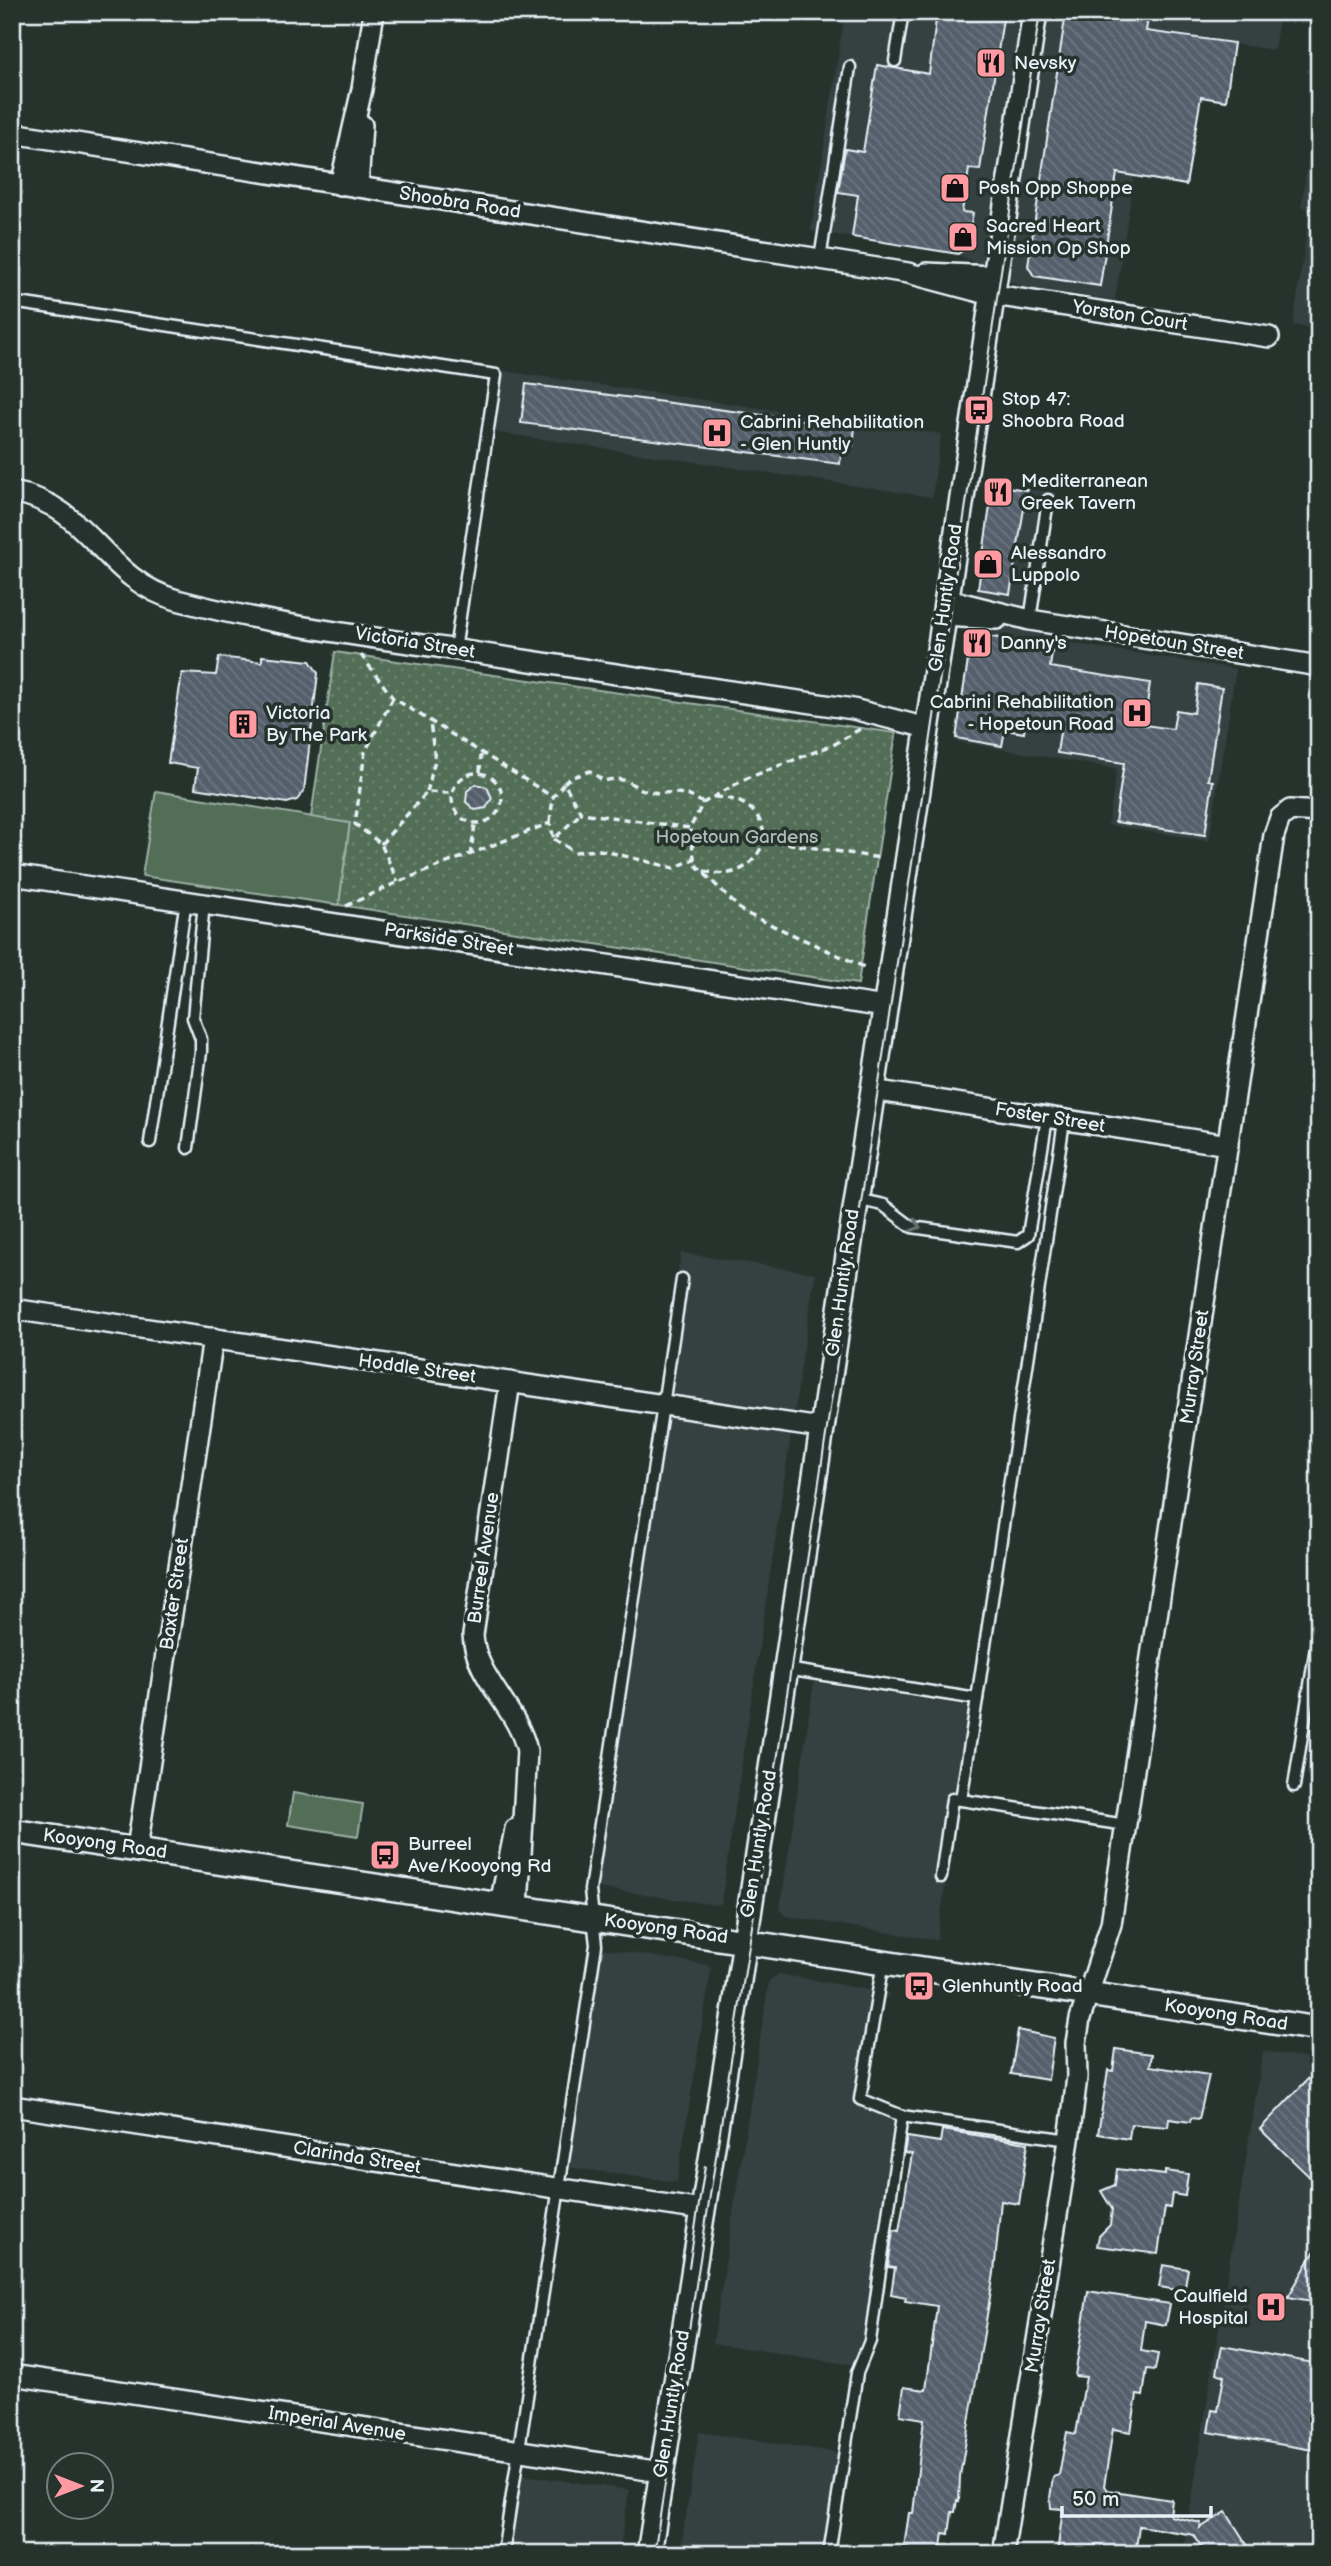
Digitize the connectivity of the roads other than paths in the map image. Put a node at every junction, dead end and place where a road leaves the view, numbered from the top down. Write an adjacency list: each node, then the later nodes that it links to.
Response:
1 (374, 12): 7 (street)
2 (903, 12): 4 (lane)
3 (1035, 12): 9 (street, Glen Huntly Road)
4 (895, 61)
5 (849, 67): 8 (lane)
6 (12, 133): 7 (street, Shoobra Road)
7 (349, 186): 8 (street, Shoobra Road)
8 (820, 259): 9 (street, Shoobra Road)
9 (993, 285): 11 (street, Yorston Court); 14 (street, Glen Huntly Road)
10 (12, 302): 16 (lane)
11 (1269, 337)
12 (12, 492): 16 (street, Victoria Street)
13 (1048, 500): 15 (lane)
14 (944, 607): 15 (street, Hopetoun Street); 18 (street, Glen Huntly Road)
15 (1030, 620): 17 (street, Hopetoun Street)
16 (456, 650): 18 (street, Victoria Street)
17 (1319, 666)
18 (928, 719): 22 (street, Glen Huntly Road)
19 (1319, 811): 26 (street, Murray Street)
20 (12, 875): 21 (street, Parkside Street)
21 (195, 902): 22 (street, Parkside Street); 25 (lane); 27 (lane)
22 (885, 1007): 23 (street, Glen Huntly Road)
23 (872, 1090): 24 (street, Foster Street); 28 (street, Glen Huntly Road)
24 (1055, 1119): 26 (street, Foster Street); 28 (lane, one-way to 24); 37 (lane)
25 (149, 1142)
26 (1228, 1145): 40 (street, Murray Street)
27 (188, 1149)
28 (855, 1199): 34 (street, Glen Huntly Road)
29 (682, 1279): 33 (lane)
30 (12, 1309): 31 (street, Hoddle Street)
31 (213, 1338): 32 (street, Hoddle Street); 42 (street, Baxter Street)
32 (510, 1382): 33 (street, Hoddle Street); 44 (street, Burreel Avenue)
33 (663, 1405): 34 (street, Hoddle Street); 45 (lane)
34 (821, 1428): 36 (street, Glen Huntly Road)
35 (1319, 1628): 38 (lane)
36 (785, 1669): 37 (lane); 46 (street, Glen Huntly Road)
37 (977, 1699): 39 (lane)
38 (1294, 1786)
39 (961, 1800): 40 (lane); 43 (lane)
40 (1126, 1825): 48 (street, Murray Street)
41 (12, 1830): 42 (street, Kooyong Road)
42 (137, 1849): 44 (street, Kooyong Road)
43 (941, 1877)
44 (509, 1905): 45 (street, Kooyong Road)
45 (593, 1918): 46 (street, Kooyong Road); 53 (lane)
46 (745, 1940): 47 (street, Kooyong Road); 54 (street, Glen Huntly Road)
47 (883, 1962): 48 (street, Kooyong Road); 51 (lane)
48 (1095, 1995): 49 (street, Kooyong Road); 52 (street, Murray Street)
49 (1319, 2029)
50 (12, 2106): 53 (street, Clarinda Street)
51 (902, 2116): 52 (lane); 60 (lane)
52 (1069, 2140): 61 (street, Murray Street)
53 (559, 2189): 54 (street, Clarinda Street); 56 (lane)
54 (702, 2210): 57 (street, Glen Huntly Road)
55 (12, 2375): 56 (street, Imperial Avenue)
56 (518, 2452): 57 (street, Imperial Avenue); 58 (lane)
57 (662, 2472): 59 (street, Glen Huntly Road)
58 (503, 2554)
59 (649, 2554)
60 (829, 2554)
61 (1003, 2554)

